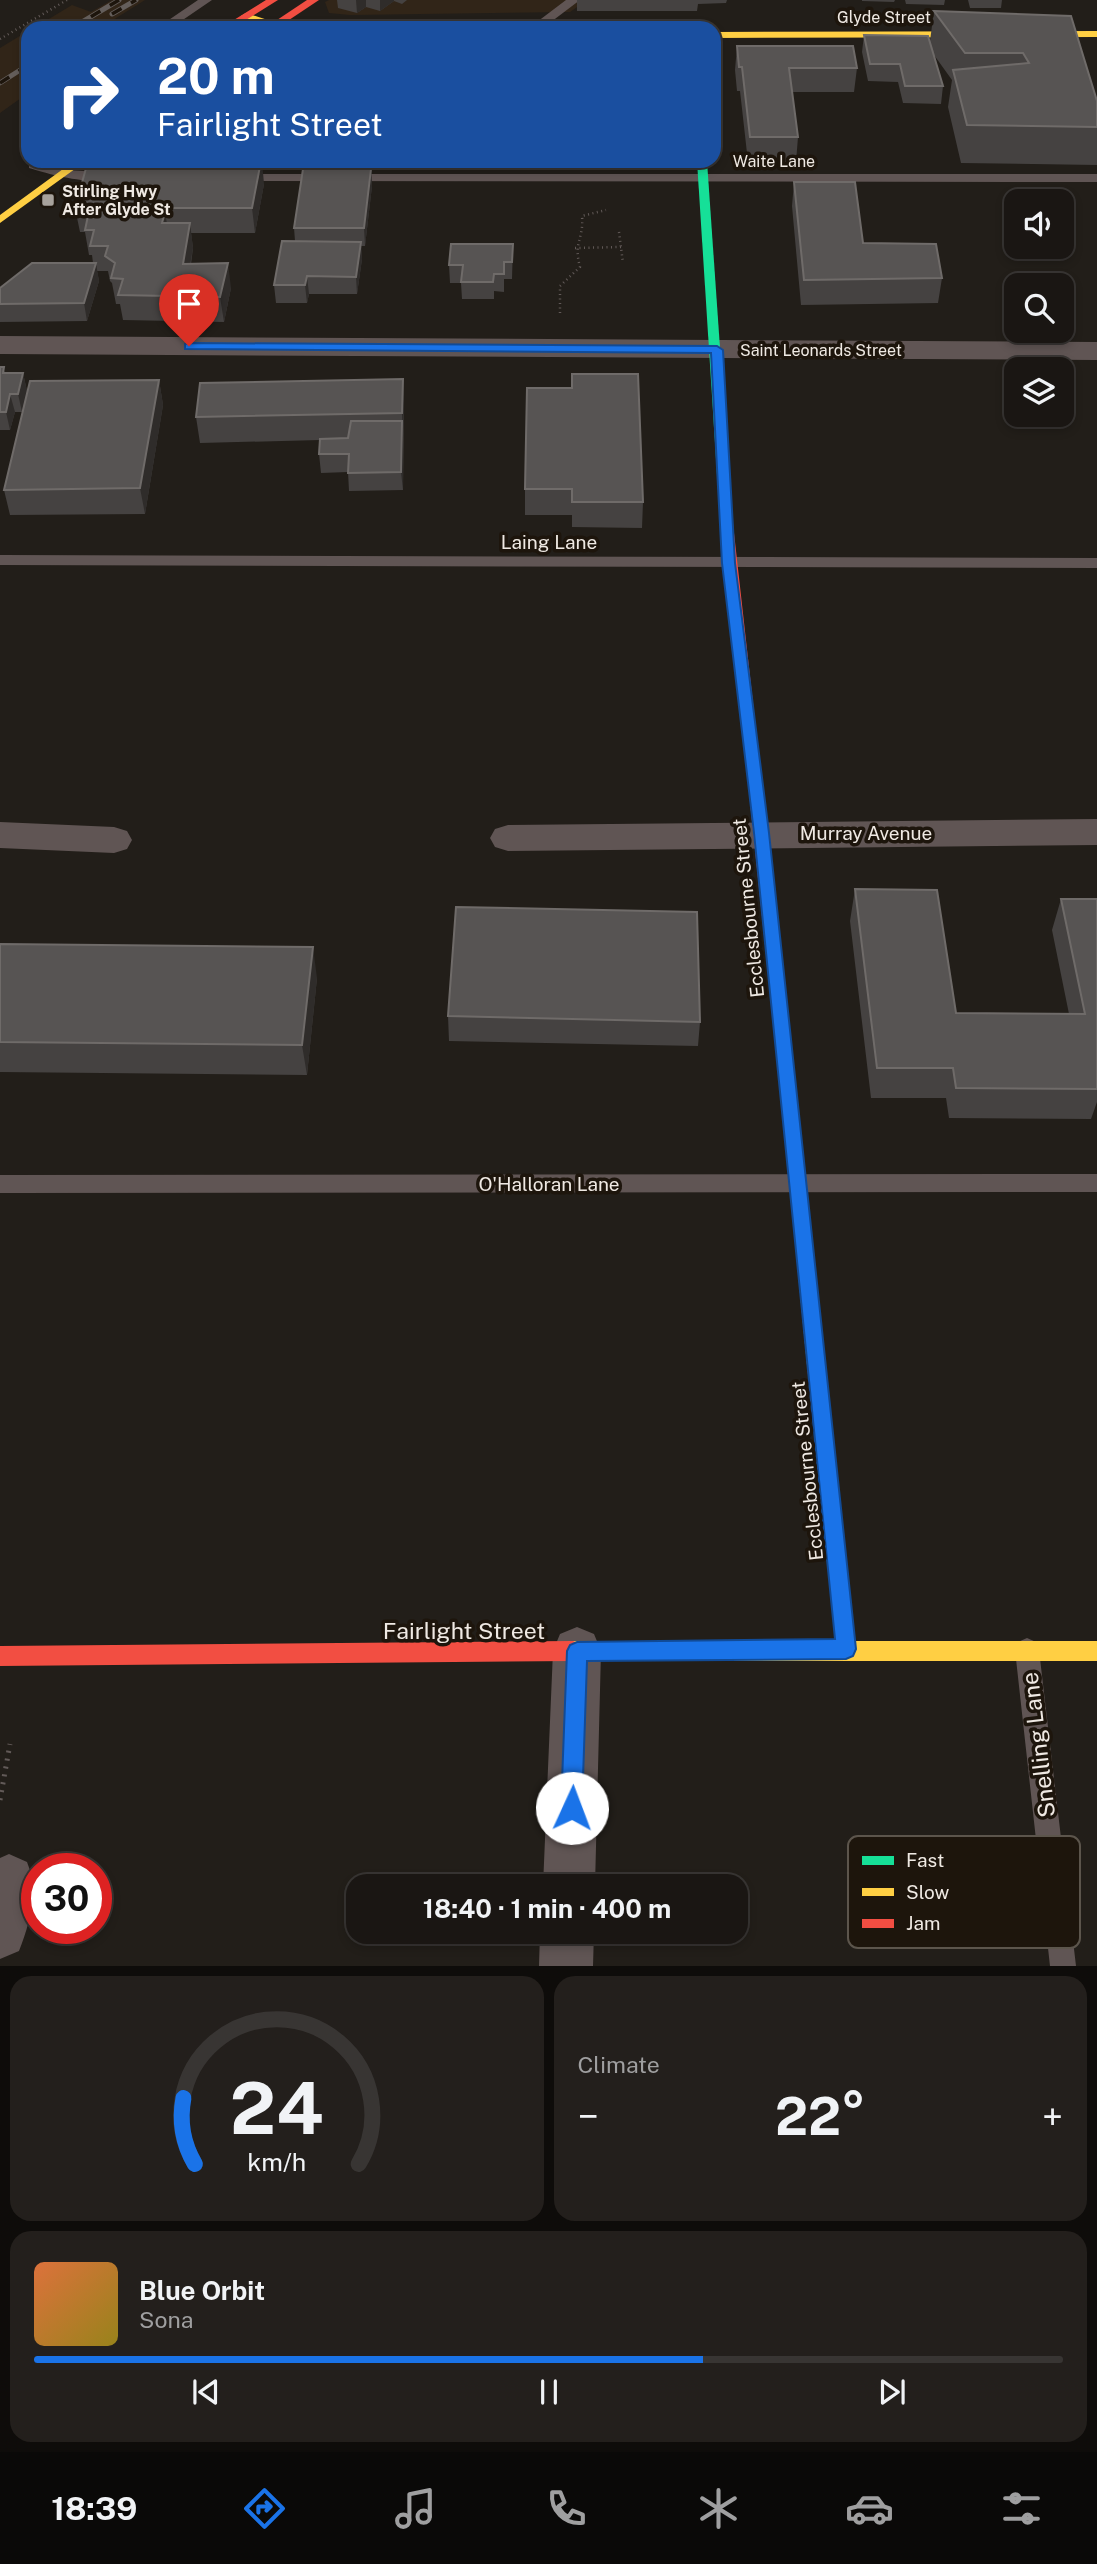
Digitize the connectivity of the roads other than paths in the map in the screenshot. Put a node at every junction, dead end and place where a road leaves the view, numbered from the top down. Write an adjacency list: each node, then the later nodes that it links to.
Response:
1 (206, 0): 6 (lane)
2 (273, 0): 5 (main road)
3 (314, 0): 9 (main road)
4 (574, 0): 10 (lane)
5 (246, 16): 7 (main road); 8 (main road)
6 (174, 21)
7 (238, 21)
8 (260, 21)
9 (284, 21)
10 (545, 21)
11 (1097, 34): 12 (main road, Glyde Street)
12 (721, 35)
13 (40, 168): 16 (lane)
14 (71, 168): 16 (main road)
15 (703, 168): 20 (main road, Ecclesbourne Street)
16 (63, 174): 17 (lane); 21 (main road)
17 (122, 176)
18 (219, 177): 20 (lane, Waite Lane)
19 (1097, 178): 20 (lane, Waite Lane)
20 (704, 179): 23 (main road, Ecclesbourne Street)
21 (0, 220)
22 (0, 345): 23 (street, Saint Leonards Street)
23 (717, 350): 24 (street, Saint Leonards Street); 26 (main road, Ecclesbourne Street)
24 (1097, 351)
25 (0, 560): 26 (lane, Laing Lane)
26 (729, 563): 27 (lane, Laing Lane); 29 (main road, Ecclesbourne Street)
27 (1097, 563)
28 (1097, 832): 29 (street, Murray Avenue)
29 (761, 833): 31 (street, Murray Avenue); 34 (main road, Ecclesbourne Street)
30 (0, 835): 32 (street)
31 (508, 838)
32 (114, 840)
33 (0, 1184): 34 (lane, O'Halloran Lane)
34 (799, 1184): 35 (lane, O'Halloran Lane); 36 (main road, Ecclesbourne Street)
35 (1097, 1184)
36 (846, 1649): 37 (main road, Fairlight Street); 38 (main road, Fairlight Street)
37 (1027, 1650): 39 (main road, Fairlight Street); 41 (lane, Snelling Lane)
38 (577, 1651): 40 (main road, Fairlight Street); 42 (street)
39 (1097, 1651)
40 (0, 1656)
41 (1048, 1836)
42 (569, 1874)
43 (9, 1880): 44 (street)
44 (0, 1931)
45 (567, 1944): 46 (street)
46 (566, 1965)

